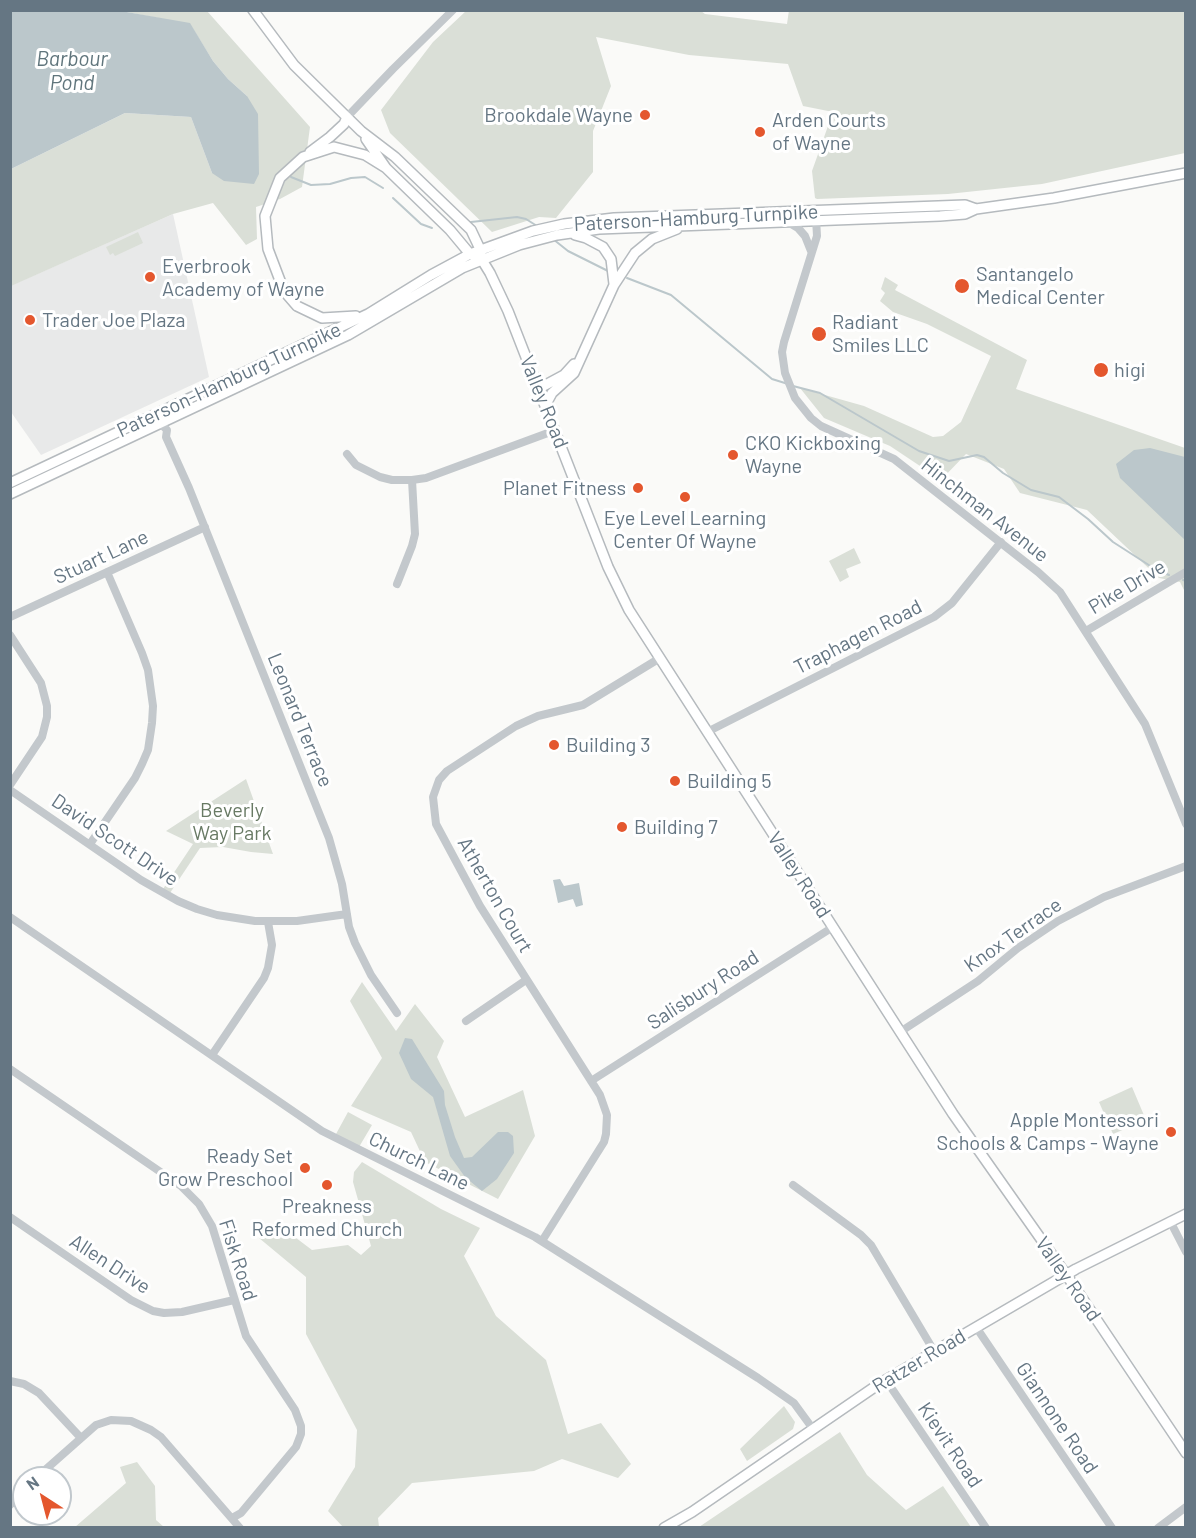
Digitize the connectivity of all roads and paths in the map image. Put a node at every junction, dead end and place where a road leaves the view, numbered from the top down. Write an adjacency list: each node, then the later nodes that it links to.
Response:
1 (253, 10): 3 (main road, Valley Road)
2 (453, 10): 3 (street)
3 (347, 117): 4 (main road, Valley Road); 5 (main road)
4 (361, 131): 6 (main road, Valley Road); 12 (main road, Valley Road)
5 (303, 157): 6 (main road); 17 (main road)
6 (386, 168): 14 (main road, Valley Road)
7 (1185, 173): 8 (main road)
8 (816, 217): 9 (main road); 12 (main road, Paterson-Hamburg Turnpike); 13 (street, Hinchman Avenue)
9 (788, 222): 10 (main road); 13 (street)
10 (686, 226): 11 (main road); 16 (main road)
11 (570, 233): 15 (main road); 16 (main road)
12 (480, 249): 14 (main road, Paterson-Hamburg Turnpike); 15 (main road, Valley Road)
13 (811, 252): 28 (street, Hinchman Avenue)
14 (470, 254): 15 (main road, Valley Road); 17 (main road, Paterson-Hamburg Turnpike)
15 (482, 260): 19 (main road, Valley Road); 21 (main road)
16 (614, 285): 18 (main road)
17 (368, 314): 25 (main road, Paterson-Hamburg Turnpike)
18 (578, 361): 19 (main road); 20 (main road)
19 (538, 389): 20 (main road, Valley Road)
20 (545, 406): 22 (main road, Valley Road)
21 (161, 424): 26 (main road); 27 (street, Leonard Terrace)
22 (556, 430): 24 (street); 35 (main road, Valley Road)
23 (347, 454): 24 (street)
24 (412, 480): 31 (street)
25 (10, 483)
26 (10, 494)
27 (205, 527): 29 (street, Stuart Lane); 42 (street, Leonard Terrace)
28 (1000, 542): 33 (street, Hinchman Avenue); 36 (street, Traphagen Road)
29 (108, 572): 32 (street, Stuart Lane); 40 (street)
30 (1185, 572): 33 (street, Pike Drive)
31 (396, 584)
32 (10, 616)
33 (1086, 631): 39 (street, Hinchman Avenue)
34 (10, 635): 37 (street)
35 (660, 658): 36 (main road, Valley Road); 46 (street, Atherton Court)
36 (707, 732): 45 (main road, Valley Road)
37 (10, 785)
38 (10, 790): 40 (street, David Scott Drive)
39 (1185, 824)
40 (90, 844): 44 (street, David Scott Drive)
41 (1185, 866): 49 (street, Knox Terrace)
42 (347, 914): 44 (street, David Scott Drive); 47 (street, Leonard Terrace)
43 (10, 917): 50 (street, Church Lane)
44 (268, 921): 50 (street)
45 (832, 927): 49 (main road, Valley Road); 52 (street, Salisbury Road)
46 (526, 980): 48 (street); 52 (street, Atherton Court)
47 (398, 1013)
48 (466, 1021)
49 (900, 1032): 59 (main road, Valley Road)
50 (212, 1055): 57 (street, Church Lane)
51 (10, 1069): 60 (street, Fisk Road)
52 (591, 1081): 57 (street, Atherton Court)
53 (793, 1185): 62 (street)
54 (1185, 1214): 56 (main road, Ratzer Road)
55 (10, 1217): 60 (street, Allen Drive)
56 (1170, 1221): 58 (street); 59 (main road, Ratzer Road)
57 (542, 1240): 65 (street, Church Lane)
58 (1185, 1252)
59 (1066, 1275): 61 (main road, Ratzer Road); 67 (main road, Valley Road)
60 (234, 1300): 70 (street, Fisk Road)
61 (976, 1327): 62 (main road, Ratzer Road); 74 (street, Giannone Road)
62 (934, 1351): 63 (main road, Ratzer Road)
63 (886, 1380): 65 (main road, Ratzer Road); 73 (street, Kievit Road)
64 (10, 1381): 66 (street)
65 (813, 1429): 72 (main road, Ratzer Road)
66 (81, 1438): 68 (street); 70 (street)
67 (1185, 1453)
68 (50, 1466)
69 (1185, 1508): 75 (street)
70 (232, 1518): 71 (street)
71 (240, 1527)
72 (664, 1527)
73 (986, 1527)
74 (1112, 1527)
75 (1158, 1527)

